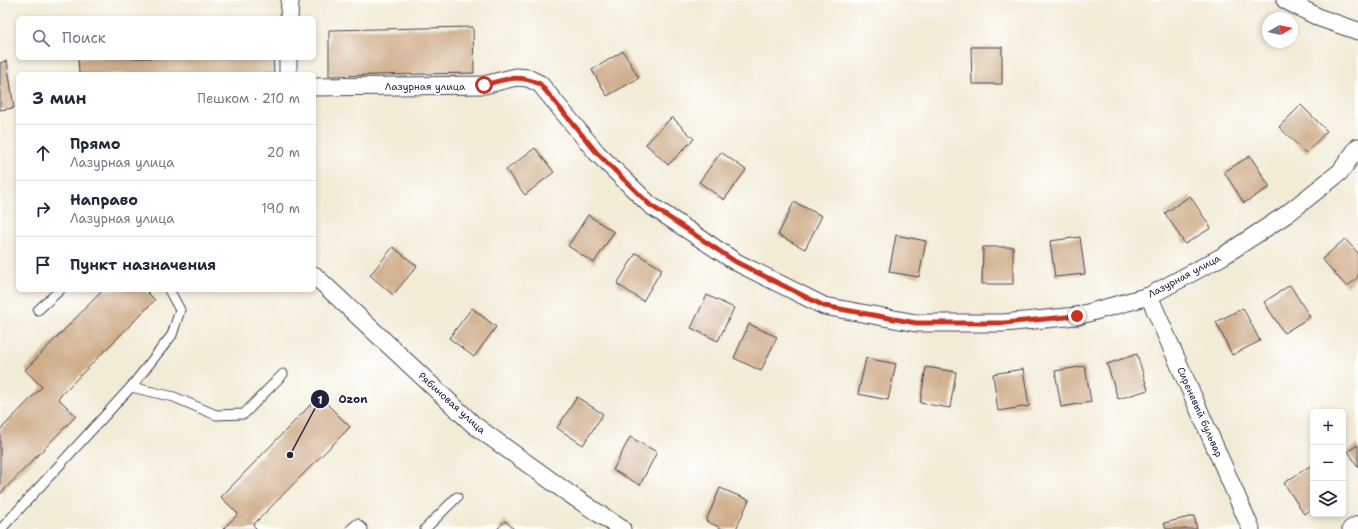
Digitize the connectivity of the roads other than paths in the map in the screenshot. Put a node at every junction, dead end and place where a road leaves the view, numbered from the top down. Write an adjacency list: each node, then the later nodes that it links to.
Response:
1 (290, 0): 3 (street)
2 (1285, 0): 4 (street)
3 (289, 16)
4 (1358, 31)
5 (288, 60): 6 (street)
6 (288, 72)
7 (316, 87): 12 (street, Лазурная улица)
8 (1358, 147): 12 (street, Лазурная улица)
9 (316, 277): 22 (street, Рябиновая улица)
10 (58, 292): 13 (lane)
11 (170, 292): 15 (lane)
12 (1149, 296): 23 (street, Сиреневый бульвар)
13 (38, 310)
14 (283, 374): 15 (lane)
15 (131, 387): 18 (lane)
16 (457, 497): 21 (lane)
17 (1358, 525): 24 (street)
18 (4, 528)
19 (351, 529): 20 (lane)
20 (363, 529)
21 (425, 529)
22 (622, 529)
23 (1251, 529)
24 (1351, 529)

